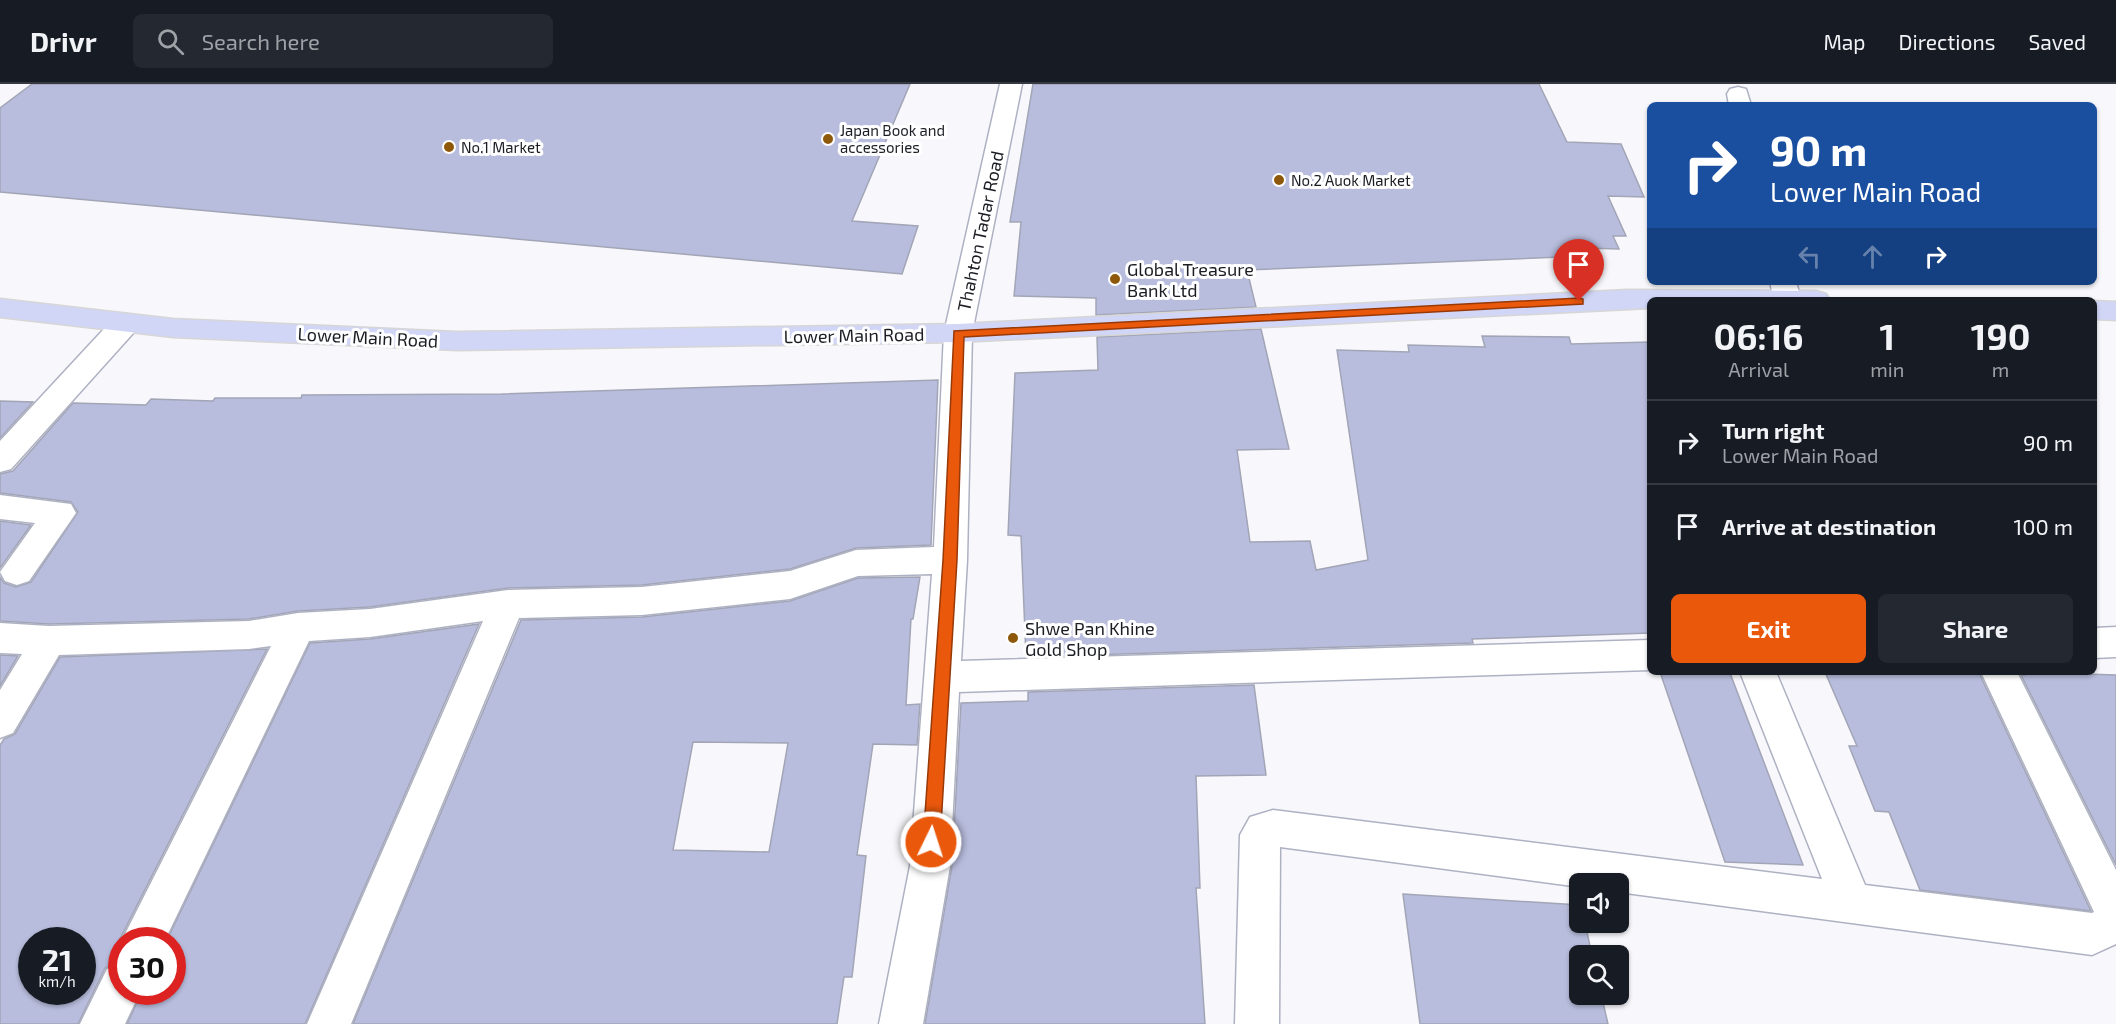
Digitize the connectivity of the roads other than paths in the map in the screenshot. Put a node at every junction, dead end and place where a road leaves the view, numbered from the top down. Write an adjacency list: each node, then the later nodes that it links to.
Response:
1 (1011, 84): 10 (street, Thahton Tadar Road)
2 (1785, 290): 3 (main road, Lower Main Road); 4 (main road, Lower Main Road)
3 (1662, 297)
4 (1807, 297)
5 (1647, 298): 10 (main road, Lower Main Road)
6 (0, 308): 9 (main road, Lower Main Road)
7 (2097, 310): 8 (main road)
8 (2116, 311)
9 (126, 323): 10 (main road, Lower Main Road); 11 (street)
10 (958, 333): 13 (street, Thahton Tadar Road)
11 (0, 461)
12 (0, 507): 14 (street)
13 (950, 560): 15 (street); 24 (street, Thahton Tadar Road)
14 (16, 572)
15 (508, 604): 16 (street); 30 (street)
16 (298, 627): 18 (street); 27 (street)
17 (0, 638): 18 (street)
18 (49, 641): 25 (street)
19 (2116, 642): 20 (street)
20 (2097, 643)
21 (1647, 655): 24 (street)
22 (1759, 675): 26 (street)
23 (2000, 675): 26 (street)
24 (943, 678): 31 (street, Thahton Tadar Road)
25 (0, 722)
26 (1853, 905): 32 (street)
27 (149, 927)
28 (112, 1005): 29 (street)
29 (102, 1024)
30 (329, 1024)
31 (901, 1024)
32 (1257, 1024)

